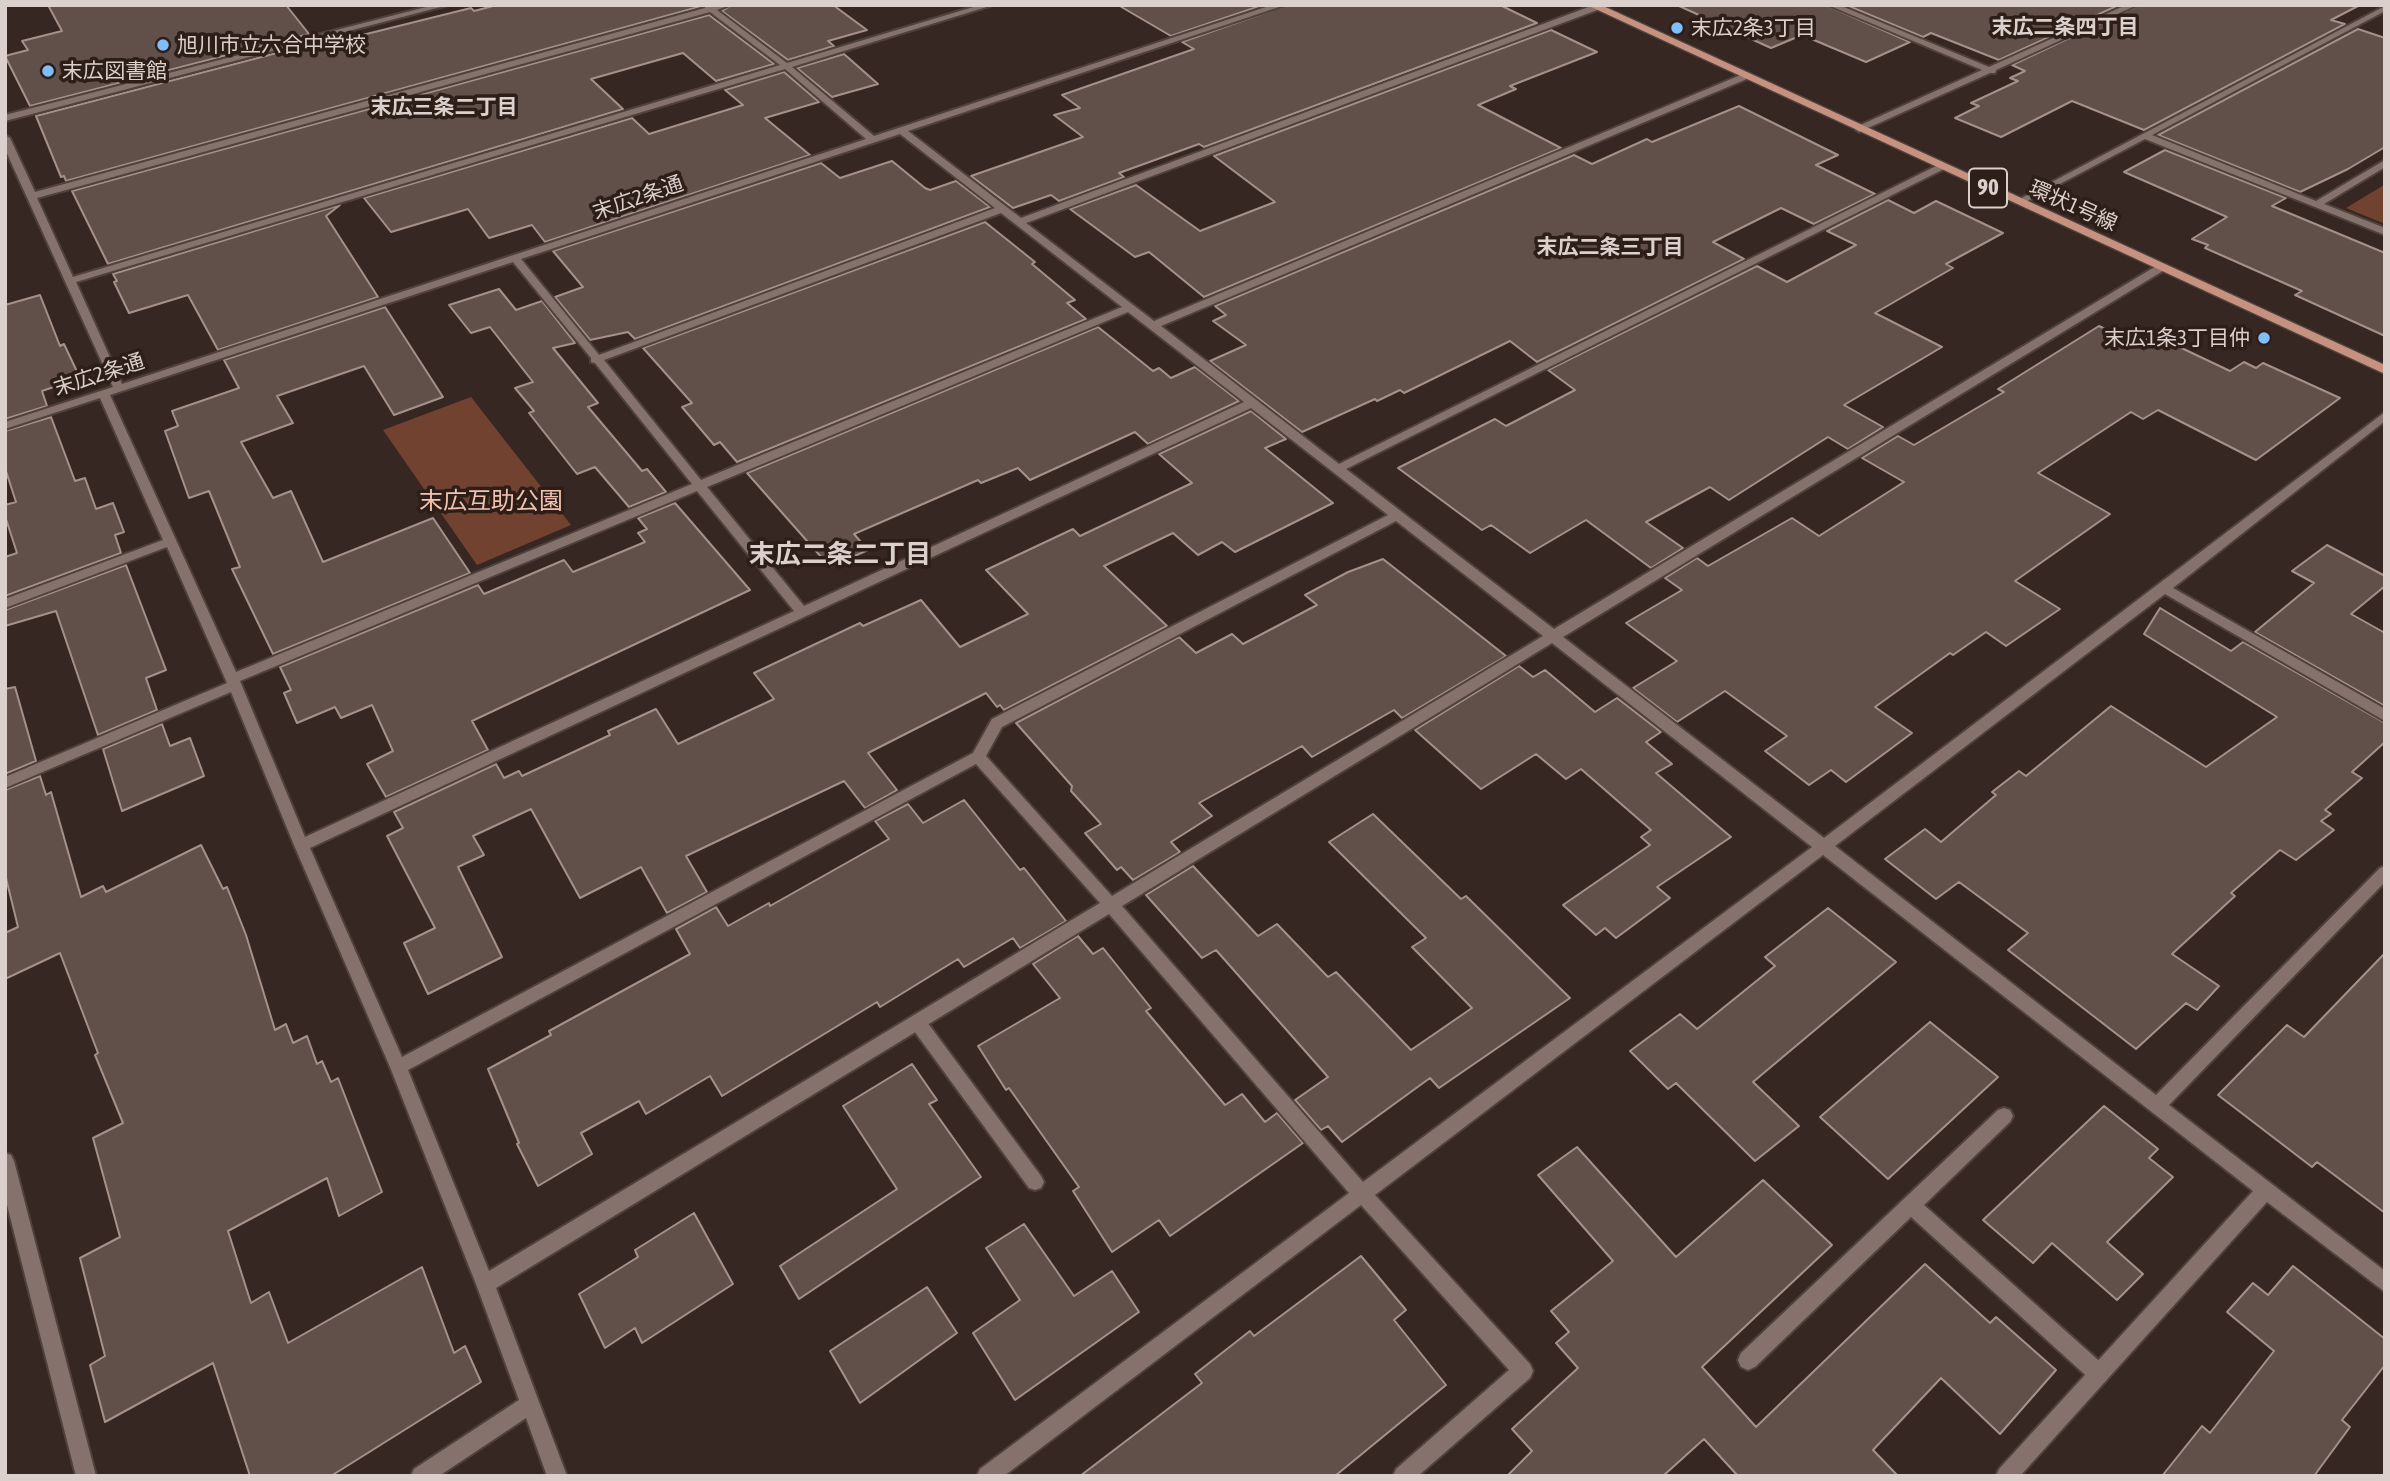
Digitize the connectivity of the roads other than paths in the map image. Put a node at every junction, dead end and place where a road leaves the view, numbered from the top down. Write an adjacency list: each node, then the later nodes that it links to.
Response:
1 (444, 5): 15 (street)
2 (726, 5): 9 (street)
3 (989, 5): 12 (street)
4 (1281, 5): 17 (street, 末広2条通)
5 (1832, 5): 11 (street)
6 (1854, 5): 11 (street)
7 (2133, 5): 13 (street)
8 (1595, 6): 14 (main road, 環状1号線 / 90); 27 (street)
9 (708, 7): 12 (street); 23 (street)
10 (2385, 8): 18 (street)
11 (1843, 10): 13 (street)
12 (786, 66): 20 (street); 31 (street)
13 (1992, 71): 16 (street)
14 (1746, 76): 16 (main road, 環状1号線 / 90); 33 (street)
15 (5, 118)
16 (1859, 129): 22 (main road, 環状1号線 / 90)
17 (901, 130): 20 (street, 末広2条通); 26 (street)
18 (2147, 136): 24 (street); 25 (street)
19 (5, 138): 23 (street)
20 (873, 139): 29 (street, 末広2条通)
21 (2385, 163): 25 (street)
22 (1941, 167): 24 (main road, 環状1号線 / 90); 40 (street)
23 (32, 196): 31 (street)
24 (2019, 202): 30 (main road, 環状1号線 / 90)
25 (2318, 204): 28 (street)
26 (1003, 209): 27 (street); 34 (street)
27 (1019, 222): 32 (street)
28 (2385, 232)
29 (516, 260): 34 (street); 36 (street, 末広2条通)
30 (2162, 267): 35 (main road, 環状1号線 / 90); 47 (street)
31 (70, 281): 36 (street)
32 (1128, 308): 33 (street); 41 (street)
33 (1152, 326): 37 (street)
34 (595, 360): 41 (street)
35 (2385, 370)
36 (112, 391): 39 (street, 末広2条通); 43 (street)
37 (1252, 403): 40 (street); 46 (street)
38 (2385, 415): 44 (street)
39 (5, 426)
40 (1337, 469): 42 (street)
41 (697, 485): 46 (street); 48 (street)
42 (1397, 516): 47 (street); 50 (street)
43 (169, 542): 45 (street); 48 (street)
44 (2164, 588): 49 (street); 53 (street)
45 (5, 604)
46 (801, 611): 52 (street)
47 (1551, 638): 53 (street); 55 (street)
48 (233, 682): 51 (street); 52 (street)
49 (2385, 716)
50 (978, 757): 55 (street); 57 (street)
51 (5, 783)
52 (300, 845): 57 (street)
53 (1823, 847): 58 (street); 63 (street)
54 (2385, 872): 58 (street)
55 (1112, 906): 56 (street); 63 (street)
56 (918, 1023): 61 (street); 66 (street)
57 (398, 1067): 66 (street)
58 (2157, 1106): 62 (street)
59 (2004, 1116): 64 (street)
60 (5, 1161): 70 (street)
61 (1035, 1182)
62 (2266, 1190): 65 (street); 68 (street)
63 (1362, 1194): 73 (street); 74 (street)
64 (1911, 1205): 67 (street); 68 (street)
65 (2385, 1283)
66 (485, 1284): 69 (street)
67 (1748, 1360)
68 (2099, 1374): 75 (street)
69 (530, 1404): 71 (street); 72 (street)
70 (86, 1476)
71 (421, 1476)
72 (557, 1476)
73 (987, 1476)
74 (1403, 1476)
75 (2006, 1476)

